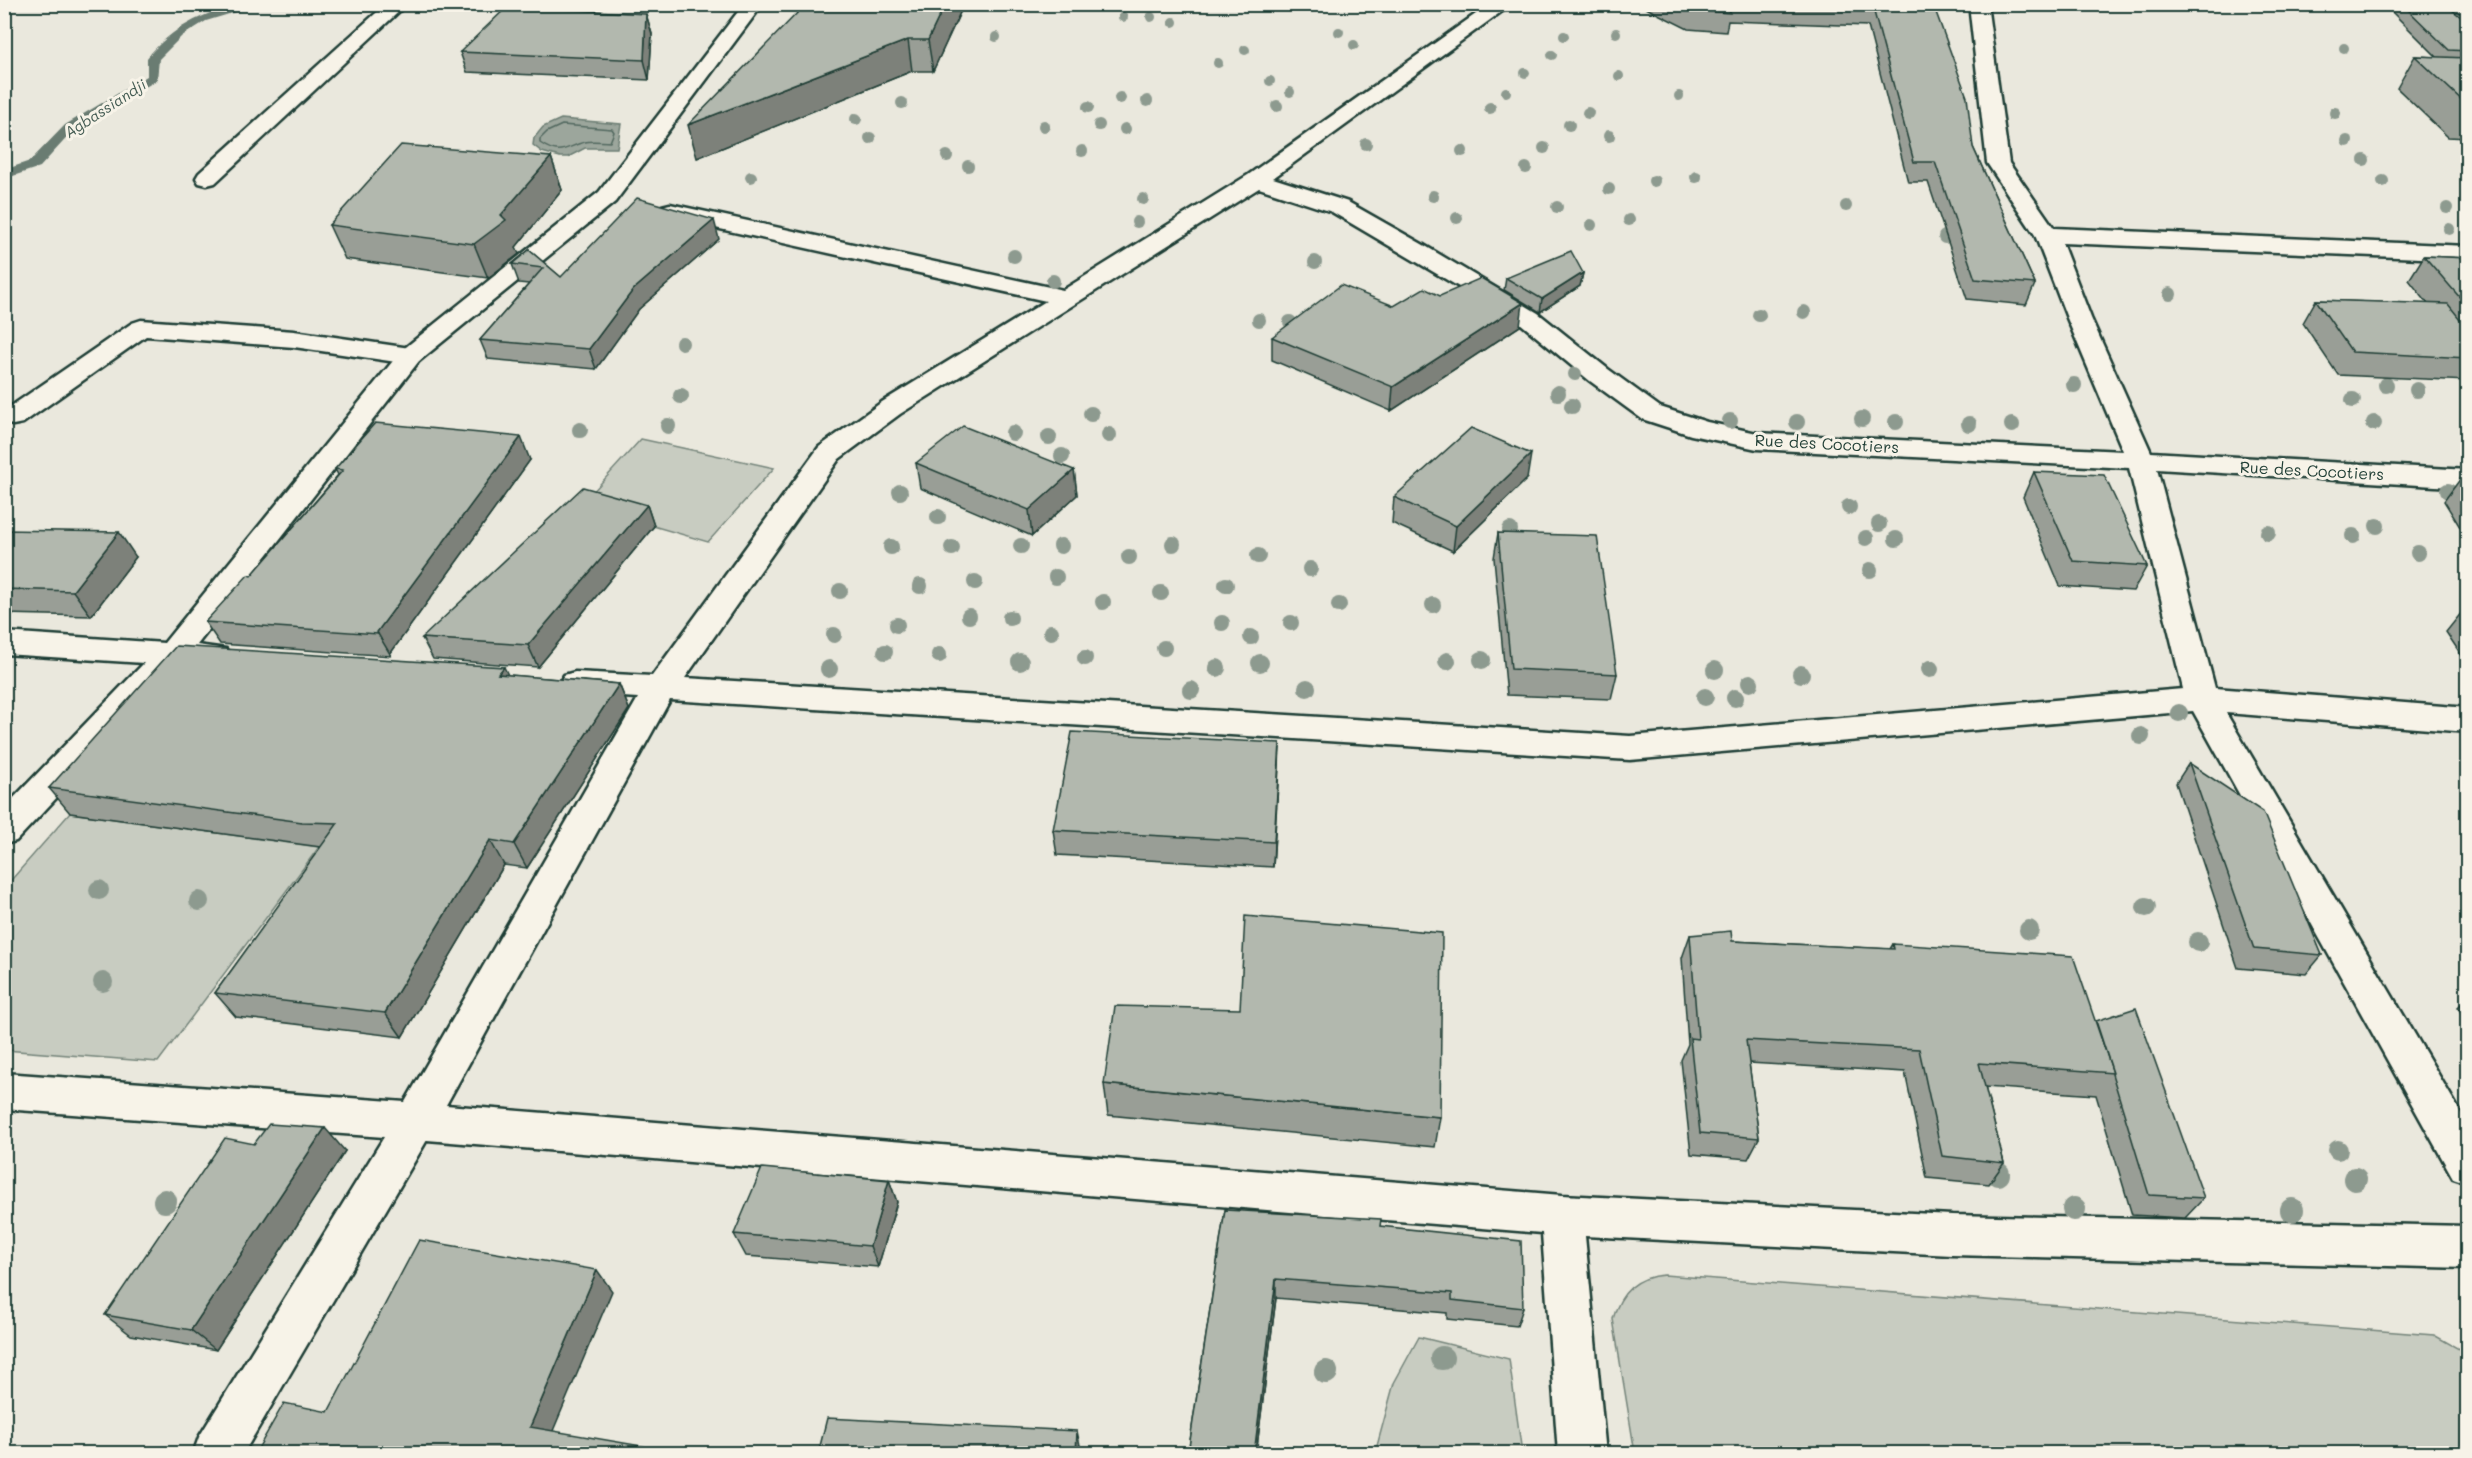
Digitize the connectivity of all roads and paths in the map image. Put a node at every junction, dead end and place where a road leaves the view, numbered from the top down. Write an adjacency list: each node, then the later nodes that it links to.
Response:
1 (398, 4): 5 (street)
2 (754, 4): 11 (street)
3 (1503, 4): 6 (street)
4 (1978, 4): 8 (street)
5 (207, 178)
6 (1256, 180): 10 (street); 13 (street, Rue des Cocotiers)
7 (653, 207): 10 (street)
8 (2047, 235): 9 (street); 13 (street)
9 (2468, 253)
10 (1067, 298): 19 (street)
11 (410, 357): 12 (street); 16 (street)
12 (13, 417)
13 (2141, 460): 14 (street, Rue des Cocotiers); 20 (street)
14 (2468, 479)
15 (4, 643): 16 (street)
16 (172, 654): 17 (street); 22 (street)
17 (243, 659)
18 (541, 681): 19 (street)
19 (660, 689): 20 (street); 24 (street)
20 (2202, 699): 21 (street); 25 (street)
21 (2468, 720)
22 (4, 831)
23 (4, 1091): 24 (street)
24 (416, 1121): 26 (street); 28 (street)
25 (2468, 1164)
26 (1562, 1215): 27 (street); 29 (street)
27 (2468, 1247)
28 (216, 1454)
29 (1582, 1454)

